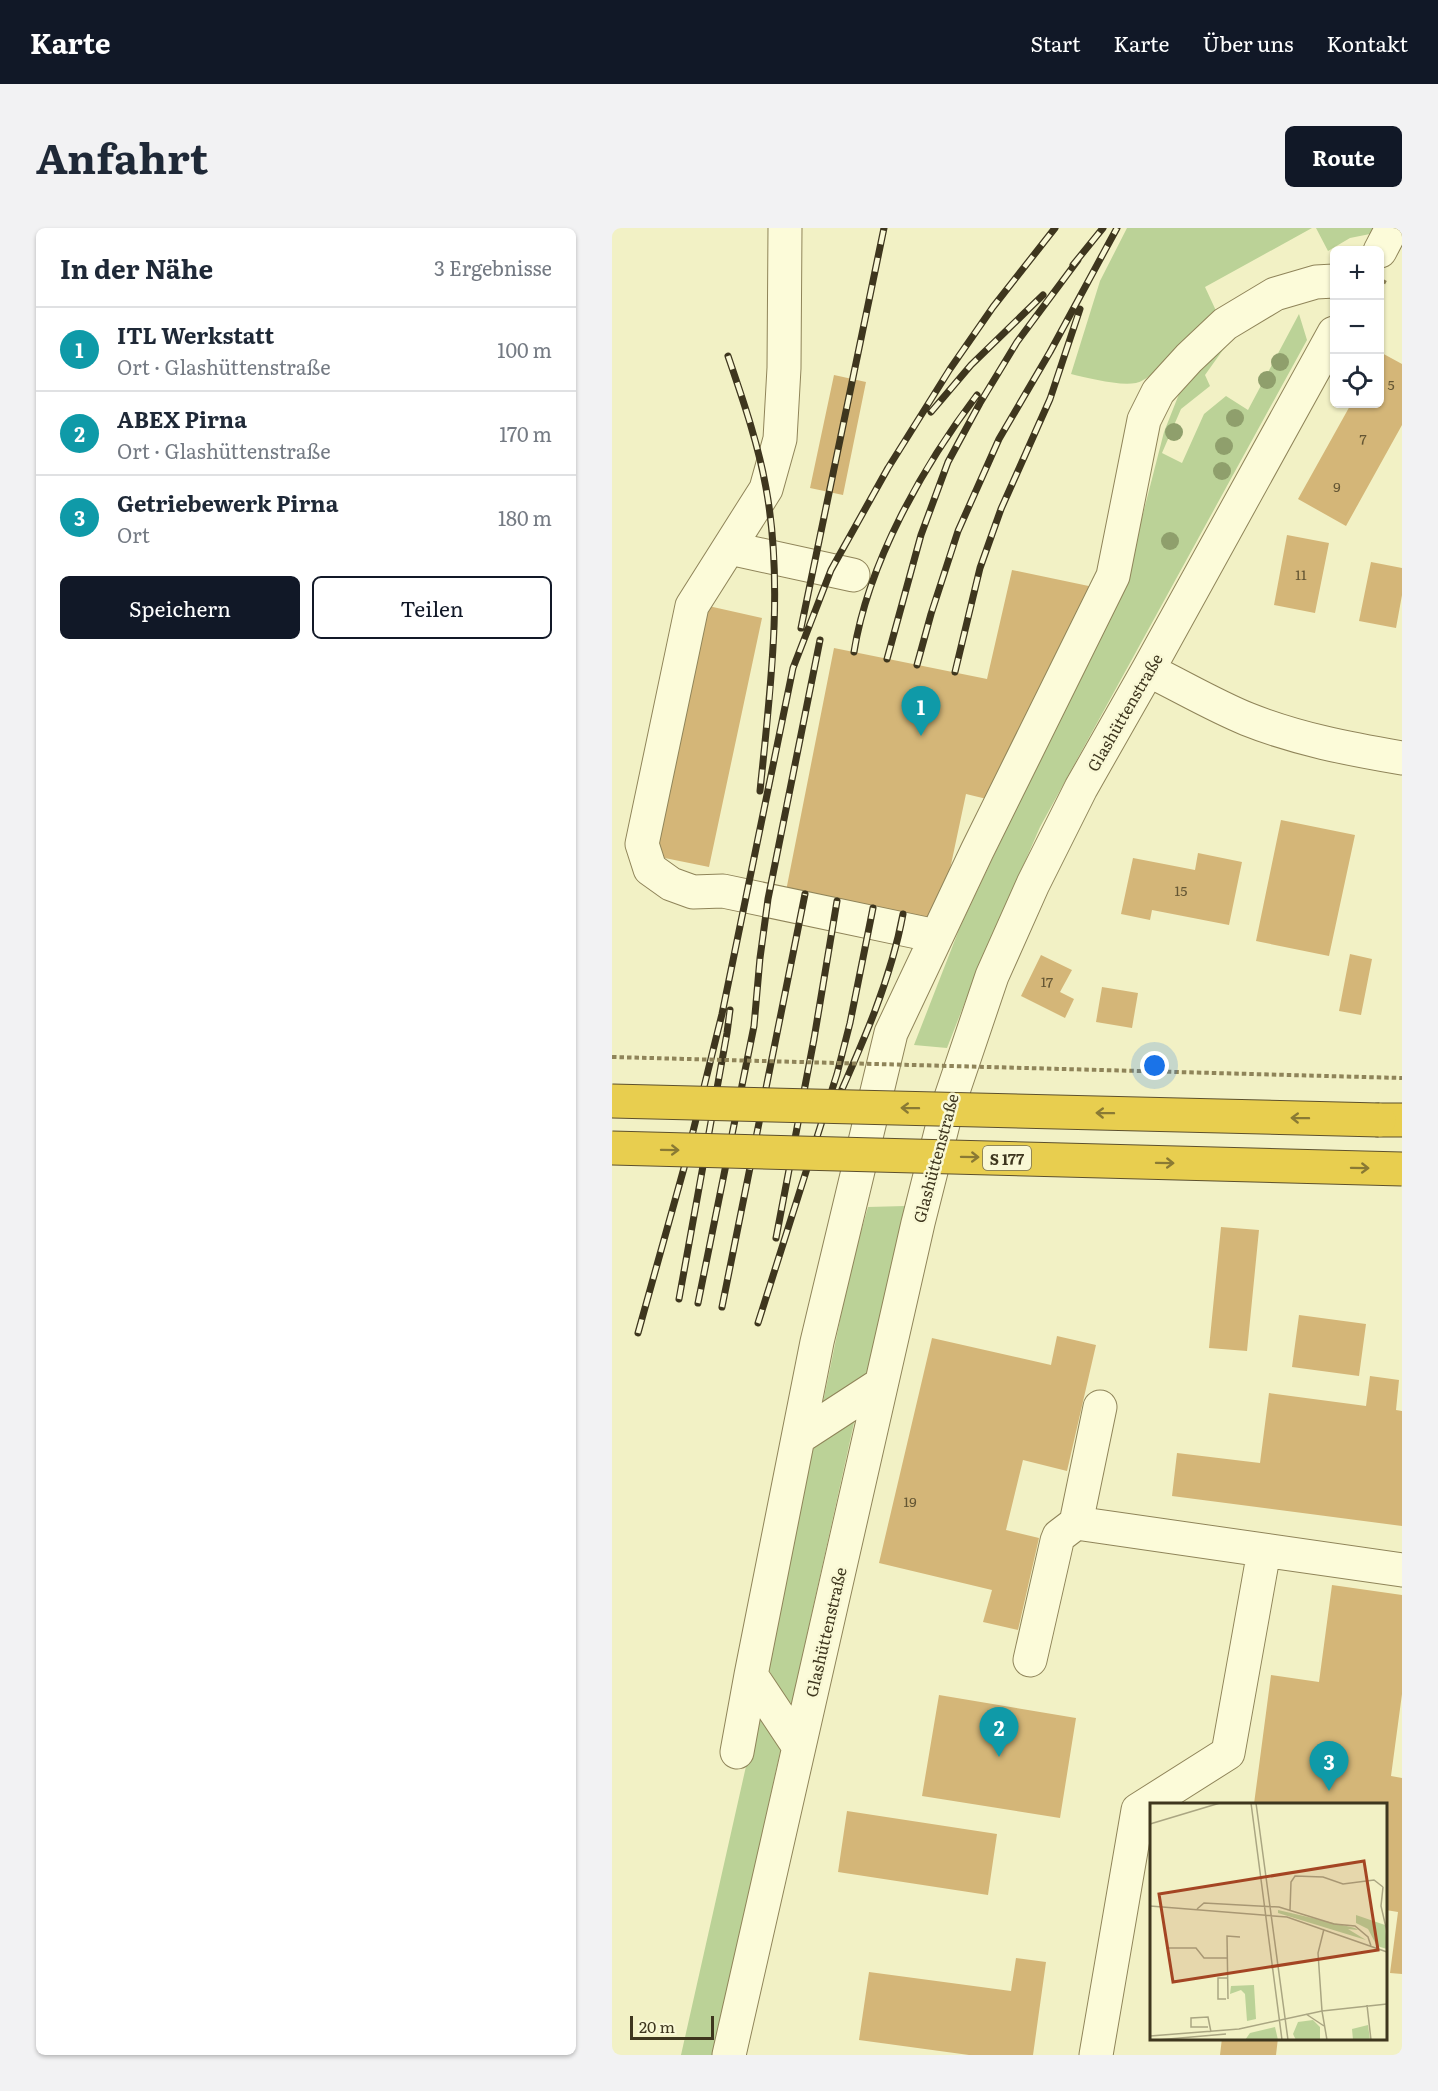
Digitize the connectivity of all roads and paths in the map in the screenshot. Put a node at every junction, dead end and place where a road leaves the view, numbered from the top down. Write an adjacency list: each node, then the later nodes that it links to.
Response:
1 (785, 228): 6 (street)
2 (1392, 228): 3 (street)
3 (1383, 246)
4 (1325, 282): 10 (street)
5 (1330, 342): 8 (street, Glashüttenstraße)
6 (729, 548): 7 (street); 10 (street)
7 (853, 575)
8 (1148, 670): 9 (street); 17 (street, Glashüttenstraße)
9 (1402, 758)
10 (936, 936): 19 (street)
11 (612, 1058): 12 (path, bridge)
12 (1402, 1078)
13 (612, 1101): 14 (highway, one-way to 13, bridge)
14 (1402, 1120)
15 (612, 1148): 16 (highway, S 177, one-way to 16, bridge)
16 (1402, 1169)
17 (881, 1384): 19 (street); 25 (street, Glashüttenstraße)
18 (1100, 1407): 20 (street)
19 (798, 1438): 24 (street)
20 (1076, 1523): 21 (street); 23 (street)
21 (1264, 1551): 22 (street); 28 (street)
22 (1402, 1569)
23 (1029, 1660)
24 (751, 1675): 25 (street); 26 (street)
25 (799, 1747): 27 (street, Glashüttenstraße)
26 (737, 1752)
27 (729, 2055)
28 (1096, 2055)

